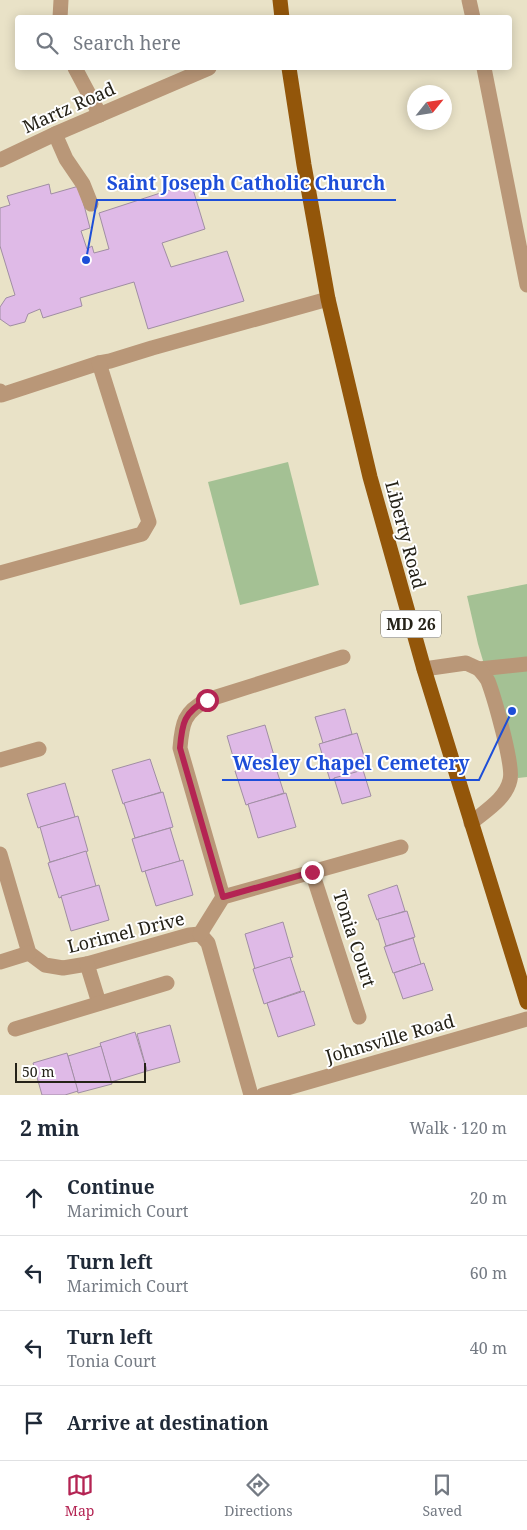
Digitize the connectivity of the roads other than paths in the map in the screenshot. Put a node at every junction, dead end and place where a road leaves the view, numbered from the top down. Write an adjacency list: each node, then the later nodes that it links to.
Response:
1 (61, 0): 4 (street)
2 (280, 0): 5 (main road)
3 (469, 0): 6 (street)
4 (60, 15)
5 (282, 15)
6 (472, 15)
7 (76, 70): 11 (street)
8 (204, 70): 11 (street, Martz Road)
9 (289, 70): 16 (main road, Liberty Road / MD 26)
10 (484, 70): 15 (street)
11 (100, 115): 12 (street, Martz Road)
12 (55, 134): 13 (street, Martz Road); 14 (street)
13 (0, 160)
14 (91, 204)
15 (527, 286)
16 (328, 299): 17 (street); 22 (main road, Liberty Road / MD 26)
17 (104, 362): 18 (street); 19 (street)
18 (0, 391)
19 (0, 573)
20 (343, 657): 30 (street)
21 (527, 664): 23 (street)
22 (424, 669): 23 (street); 26 (main road, Liberty Road / MD 26)
23 (479, 669): 26 (street)
24 (39, 749): 25 (street)
25 (0, 760)
26 (472, 823): 36 (main road, Liberty Road / MD 26)
27 (401, 847): 29 (street, Tonia Court)
28 (0, 854): 32 (street)
29 (312, 872): 30 (street, Tonia Court); 38 (street, Tonia Court)
30 (223, 897): 31 (street)
31 (200, 934): 34 (street, Lorimel Drive); 41 (street, Lorimel Drive)
32 (29, 952): 33 (street); 34 (street, Lorimel Drive)
33 (0, 962)
34 (87, 964): 37 (street)
35 (167, 983): 37 (street)
36 (527, 1002)
37 (99, 1003): 40 (street)
38 (359, 1017)
39 (527, 1019): 42 (street, Johnsville Road)
40 (15, 1029)
41 (251, 1095)
42 (263, 1095)

